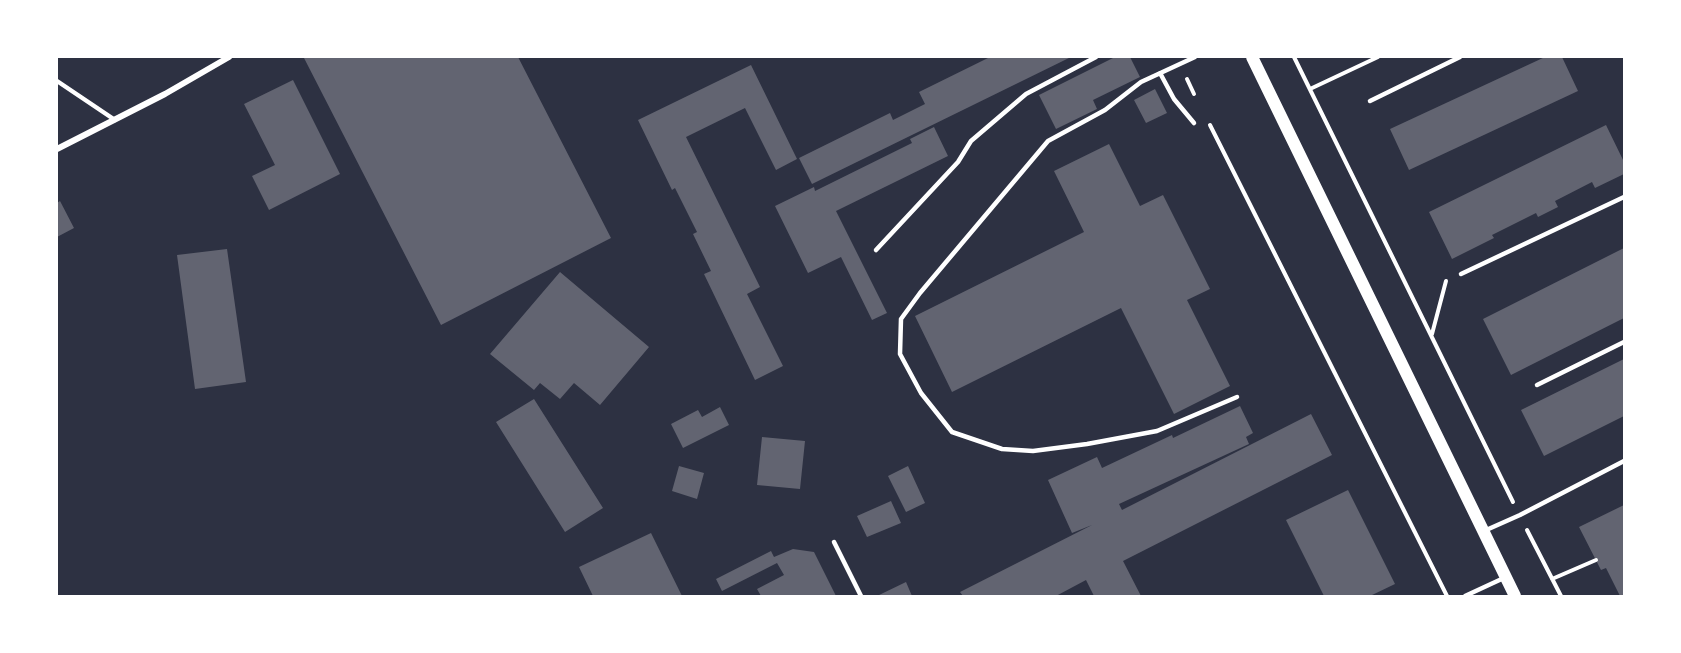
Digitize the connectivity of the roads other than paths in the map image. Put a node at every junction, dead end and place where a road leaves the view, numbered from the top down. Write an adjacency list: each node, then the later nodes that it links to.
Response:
1 (229, 57): 9 (street)
2 (1096, 57): 13 (lane)
3 (1195, 57): 6 (lane)
4 (1252, 57): 19 (main road)
5 (1460, 57): 8 (lane)
6 (1160, 73): 10 (lane); 17 (lane)
7 (57, 81): 9 (lane)
8 (1370, 101)
9 (115, 120): 11 (street)
10 (1194, 123)
11 (57, 149)
12 (1624, 197): 14 (lane)
13 (876, 250)
14 (1461, 274)
15 (1624, 342): 16 (lane)
16 (1537, 385)
17 (1236, 397)
18 (1624, 461): 19 (lane)
19 (1484, 531): 21 (main road)
20 (834, 542): 22 (lane)
21 (1506, 577): 23 (lane); 24 (main road)
22 (861, 596)
23 (1465, 596)
24 (1515, 596)

